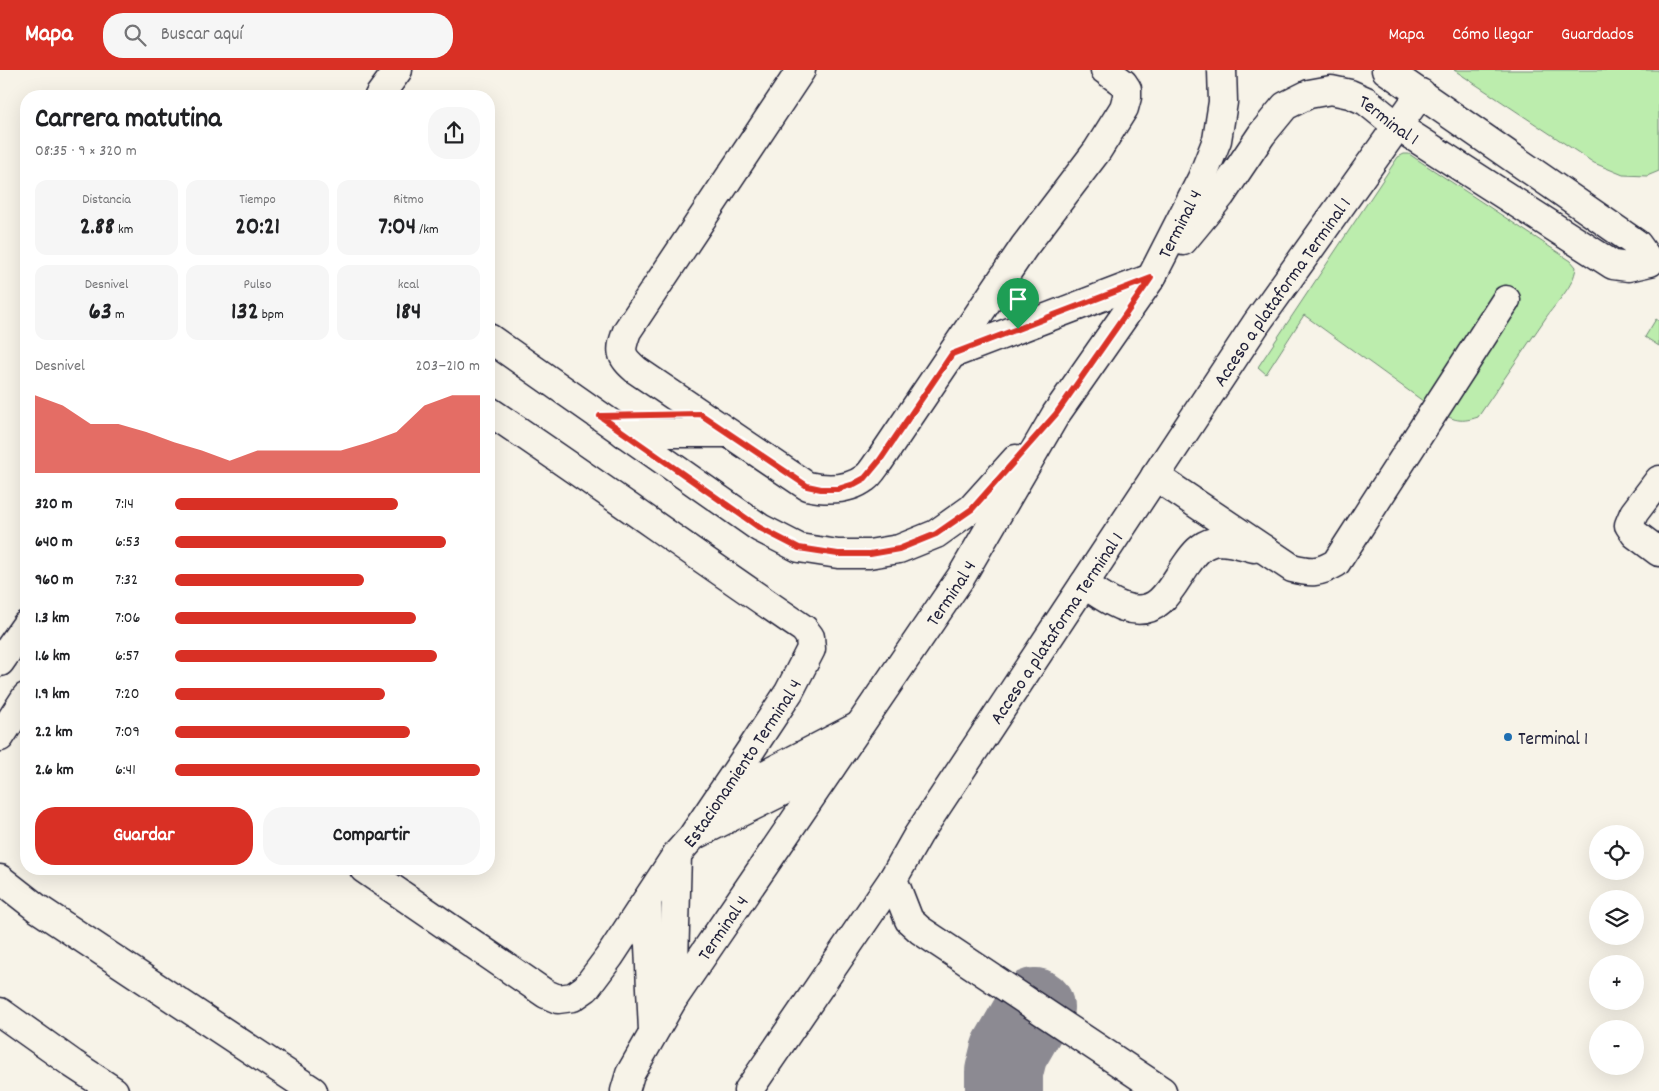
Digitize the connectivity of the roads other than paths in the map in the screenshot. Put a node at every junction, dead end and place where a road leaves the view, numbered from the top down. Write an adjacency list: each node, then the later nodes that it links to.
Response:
1 (398, 70): 6 (street); 7 (street)
2 (801, 70): 17 (street)
3 (1105, 70): 14 (street)
4 (1222, 70): 10 (street, Terminal 4)
5 (1386, 70): 8 (street, Terminal 1)
6 (383, 90)
7 (395, 90)
8 (1421, 93): 9 (street, Acceso a plataforma Terminal 1); 11 (street, Terminal 1)
9 (1397, 126): 11 (street, Terminal 1); 12 (street, Terminal 1); 23 (street, Acceso a plataforma Terminal 1)
10 (1164, 253): 12 (street, Terminal 4); 14 (street)
11 (1656, 259)
12 (1151, 278): 16 (street); 18 (street, Terminal 4)
13 (1506, 300): 25 (street)
14 (968, 330): 16 (street)
15 (495, 342): 20 (street)
16 (952, 354): 22 (street)
17 (700, 414): 20 (street); 22 (street)
18 (1056, 414): 21 (street); 31 (street, Terminal 4)
19 (495, 415): 34 (street, Estacionamiento Terminal 4)
20 (600, 416): 21 (street)
21 (624, 433): 22 (street)
22 (727, 433)
23 (1156, 476): 25 (street); 27 (street, Acceso a plataforma Terminal 1)
24 (1659, 480): 26 (street)
25 (1266, 551): 27 (street)
26 (1659, 552)
27 (1084, 584): 38 (street, Acceso a plataforma Terminal 1)
28 (20, 634): 29 (street)
29 (0, 662)
30 (20, 706): 32 (street)
31 (860, 725): 33 (street, Terminal 4); 34 (street)
32 (0, 737)
33 (832, 767): 35 (street); 40 (street, Terminal 4)
34 (718, 800): 35 (street, Estacionamiento Terminal 4)
35 (684, 846): 39 (street, Estacionamiento Terminal 4); 40 (street)
36 (373, 875): 39 (street, Estacionamiento Terminal 4)
37 (0, 879): 44 (street)
38 (893, 879): 46 (street, Acceso a plataforma Terminal 1); 47 (street)
39 (647, 902): 42 (street)
40 (673, 999): 42 (street, Terminal 4)
41 (0, 1012): 43 (street)
42 (653, 1031): 45 (street, Terminal 4)
43 (114, 1091)
44 (313, 1091)
45 (625, 1091)
46 (748, 1091)
47 (1162, 1091)

